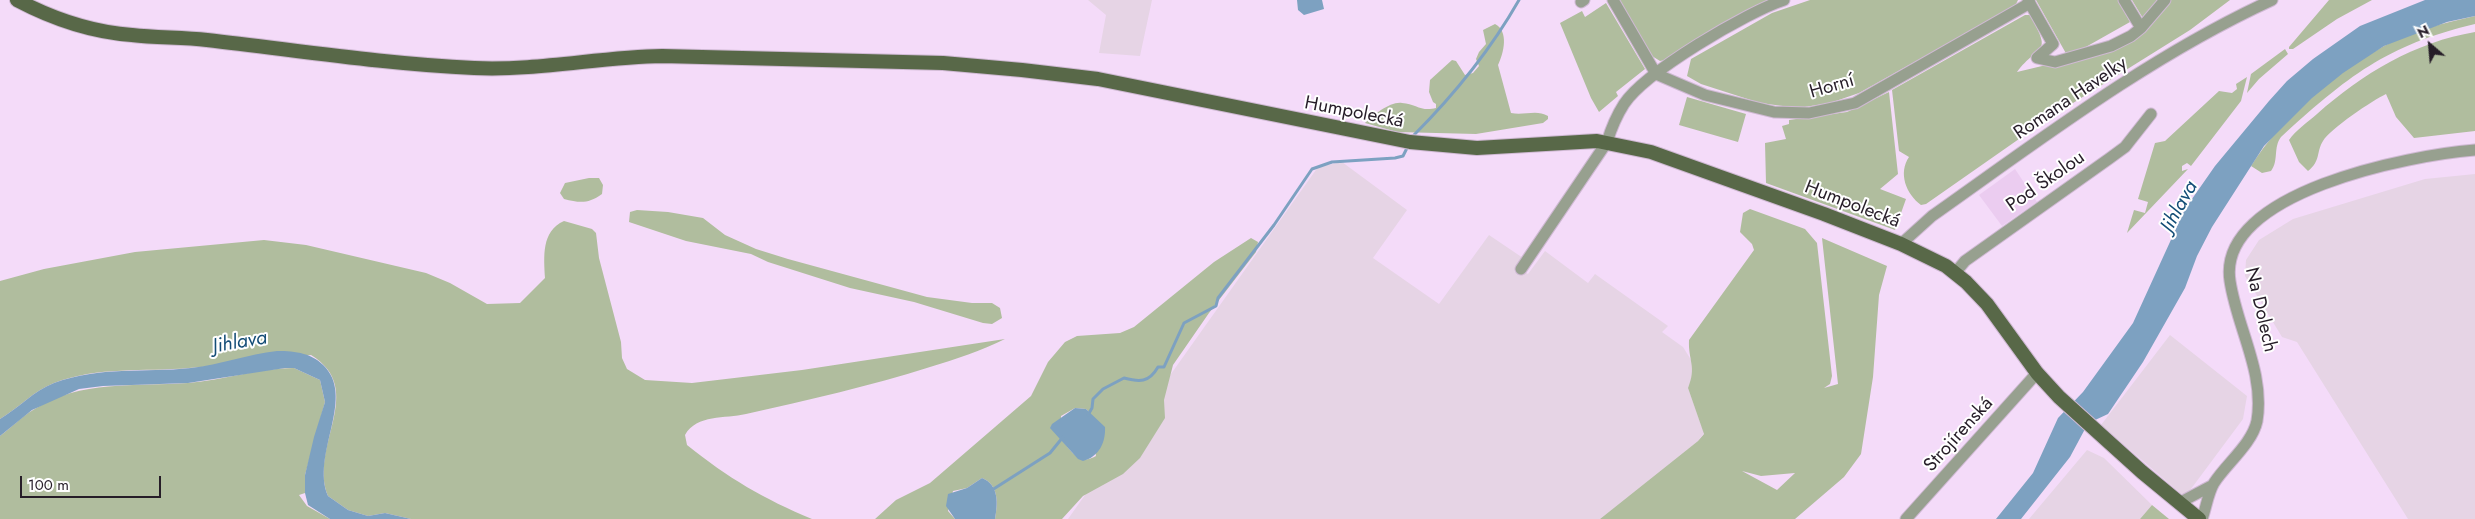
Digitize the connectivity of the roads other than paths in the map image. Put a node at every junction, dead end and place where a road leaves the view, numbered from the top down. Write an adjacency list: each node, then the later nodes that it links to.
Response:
1 (17, 0): 11 (main road, Humpolecká)
2 (1613, 0): 9 (street)
3 (1783, 0): 9 (street)
4 (2165, 0): 8 (street)
5 (2272, 0): 13 (street, Romana Havelky)
6 (2029, 1): 8 (street); 9 (street, Horní)
7 (2126, 3): 8 (street)
8 (2141, 28)
9 (1656, 74): 11 (street)
10 (2151, 114): 15 (street, Pod Školou)
11 (1607, 142): 13 (main road, Humpolecká); 14 (street)
12 (2475, 150): 17 (street, Na Dolech)
13 (1901, 244): 15 (main road, Humpolecká)
14 (1521, 269)
15 (1955, 273): 16 (main road, Humpolecká)
16 (2037, 373): 18 (main road, Na Dolech); 19 (street, Strojírenská)
17 (2213, 485): 18 (street, Na Dolech); 20 (street, Na Dolech)
18 (2178, 503): 20 (main road, Na Dolech)
19 (1906, 519)
20 (2200, 519)

